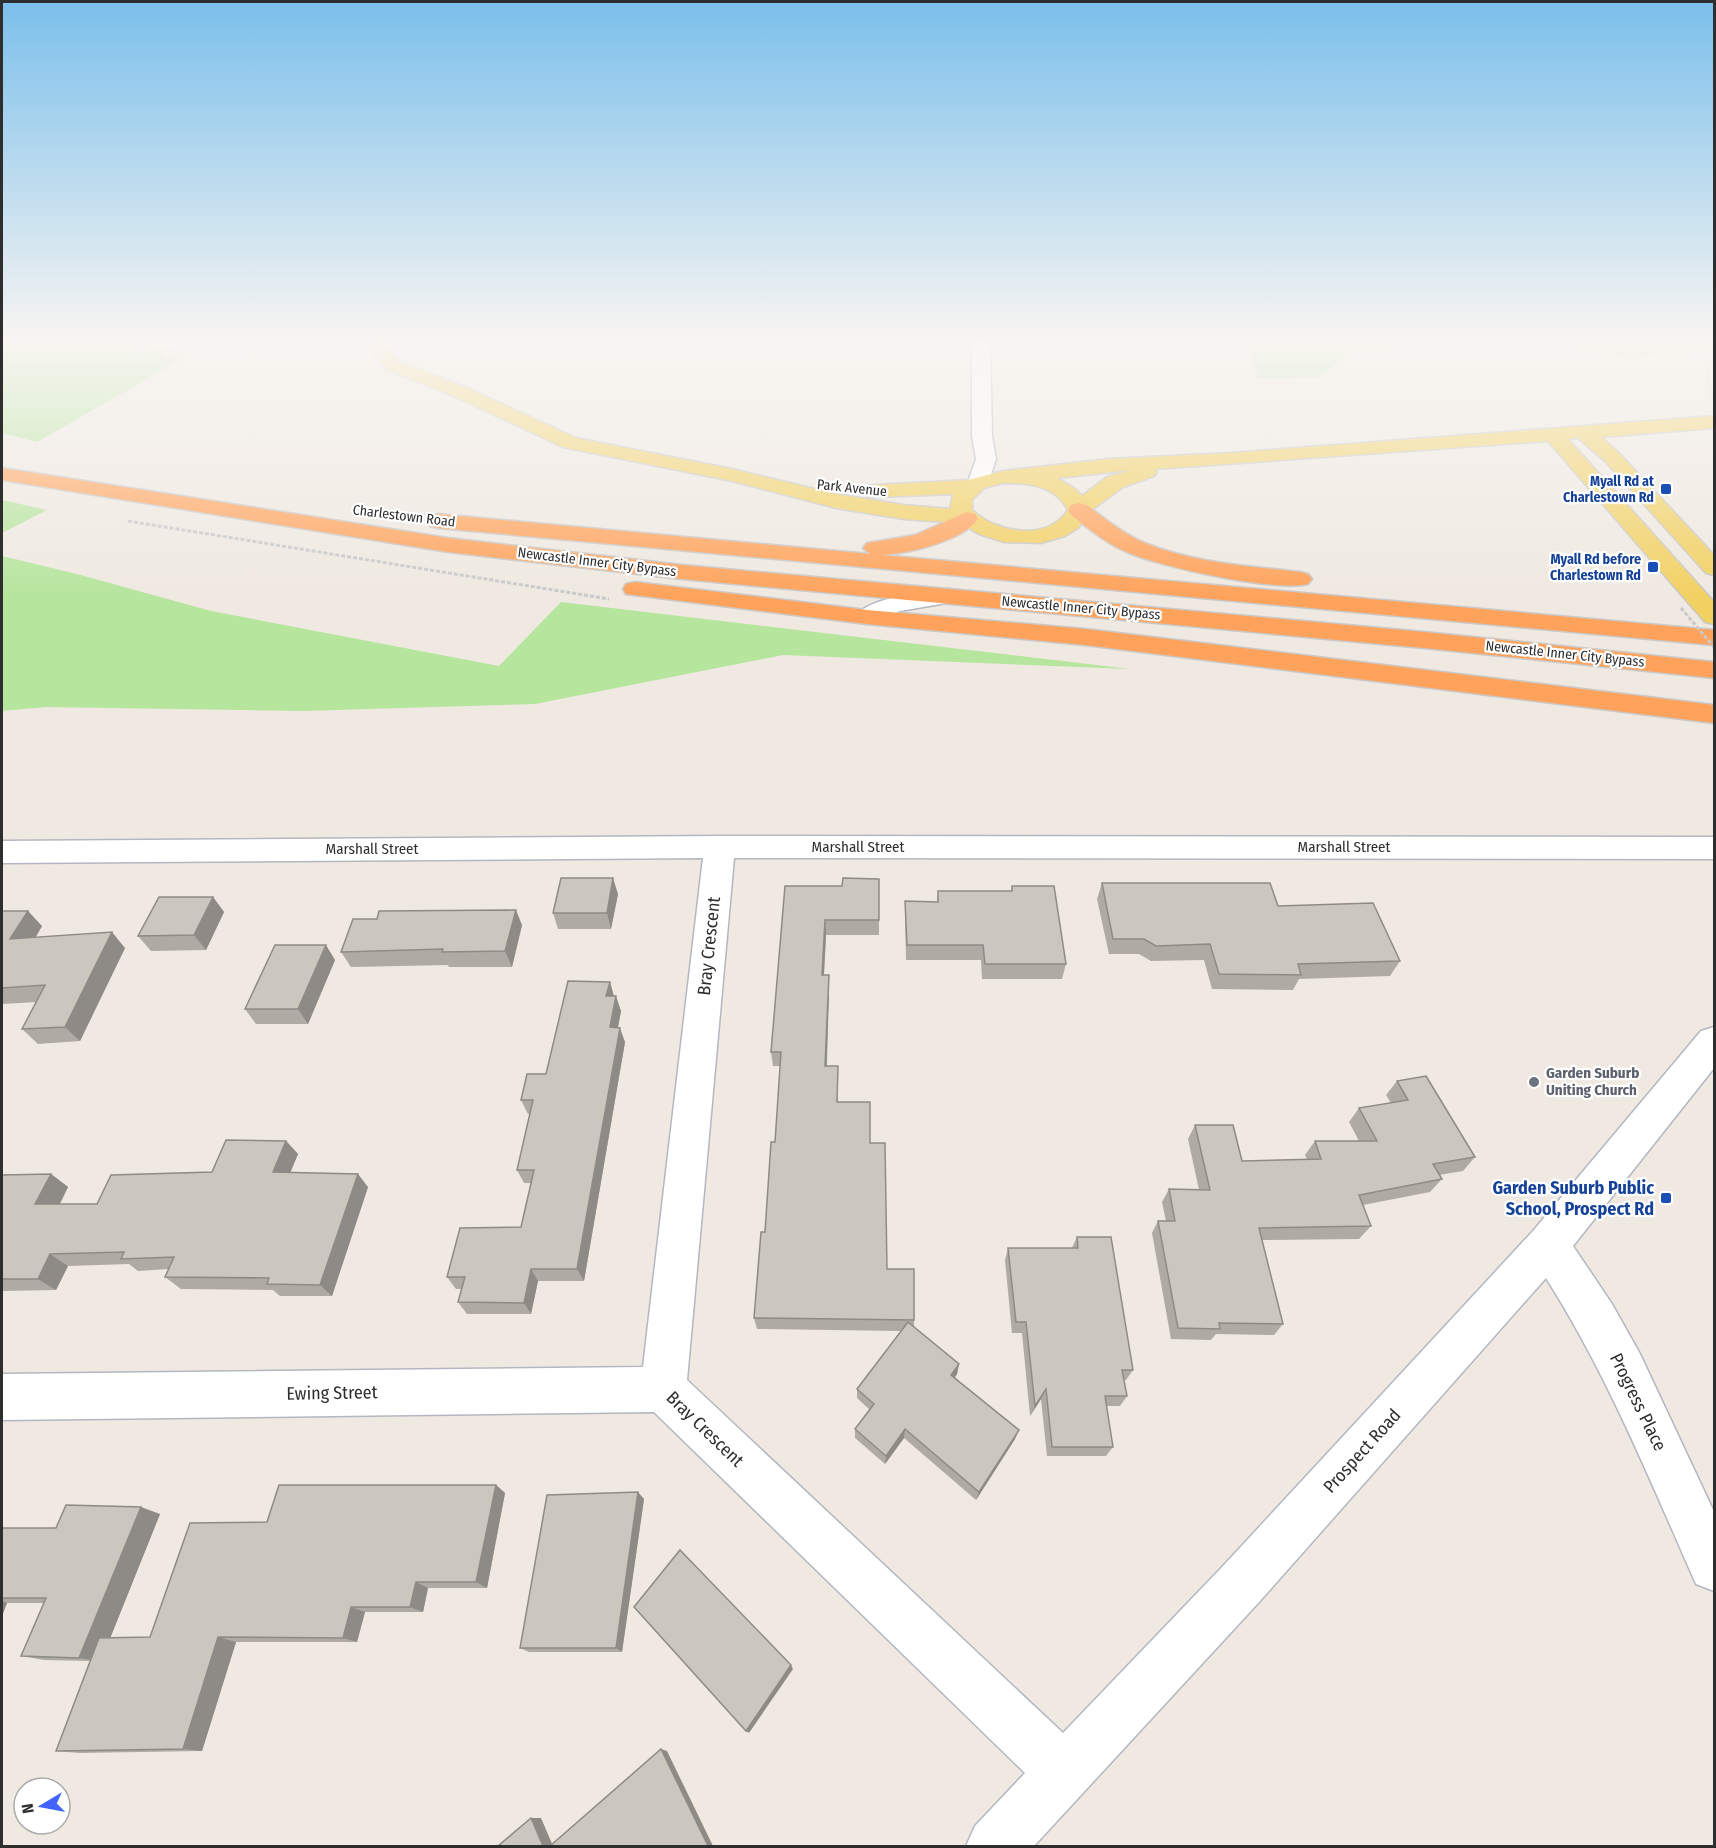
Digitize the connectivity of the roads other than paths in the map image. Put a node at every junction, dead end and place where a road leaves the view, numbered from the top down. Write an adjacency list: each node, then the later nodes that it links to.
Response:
1 (530, 424): 9 (main road, Park Avenue)
2 (981, 424): 6 (street)
3 (1685, 424): 4 (main road)
4 (1583, 432): 5 (main road); 17 (main road)
5 (1553, 434): 7 (main road); 20 (main road)
6 (985, 446): 10 (street); 12 (street)
7 (1231, 459): 10 (main road); 13 (main road)
8 (2, 474): 15 (highway, Charlestown Road)
9 (732, 475): 12 (main road, Park Avenue); 14 (main road, Park Avenue)
10 (1016, 477): 12 (main road); 13 (main road)
11 (176, 480): 16 (highway, Charlestown Road)
12 (976, 484): 14 (main road)
13 (1079, 509): 14 (main road); 20 (highway)
14 (966, 518): 16 (highway)
15 (448, 545): 18 (highway, Newcastle Inner City Bypass); 19 (highway)
16 (809, 556): 21 (highway, Newcastle Inner City Bypass)
17 (1714, 567)
18 (949, 596): 19 (street); 22 (highway, Newcastle Inner City Bypass)
19 (867, 617): 23 (highway)
20 (1713, 619)
21 (1714, 638)
22 (1714, 670)
23 (1714, 714)
24 (720, 847): 25 (street, Marshall Street); 26 (street, Marshall Street); 29 (street, Bray Crescent)
25 (1714, 848)
26 (2, 852)
27 (1714, 1042): 28 (street, Prospect Road)
28 (1548, 1245): 31 (street, Progress Place); 32 (street, Prospect Road)
29 (663, 1389): 30 (street, Ewing Street); 32 (street, Bray Crescent)
30 (2, 1397)
31 (1714, 1566)
32 (1064, 1772): 33 (street, Prospect Road)
33 (995, 1846)

